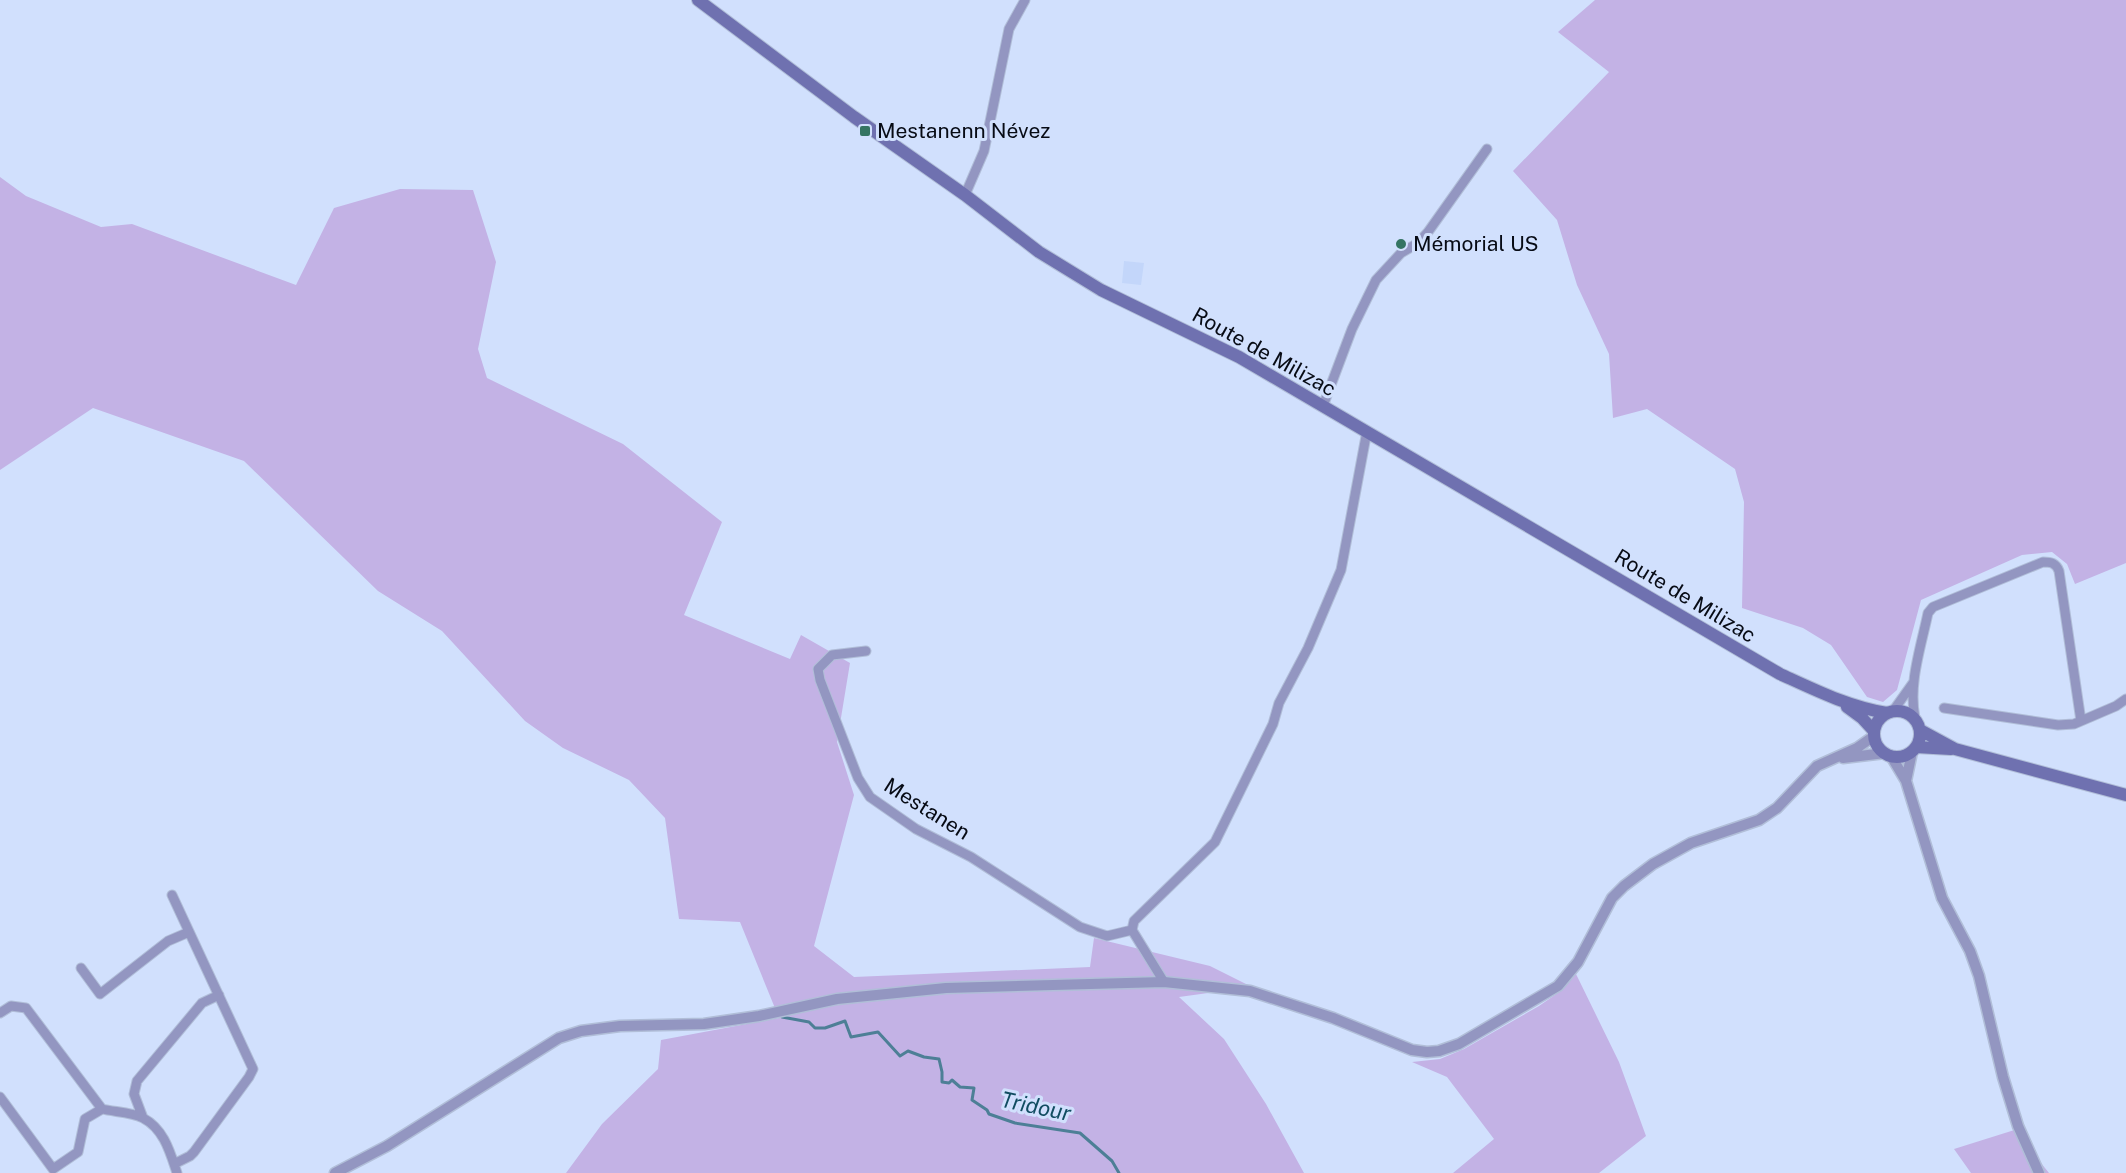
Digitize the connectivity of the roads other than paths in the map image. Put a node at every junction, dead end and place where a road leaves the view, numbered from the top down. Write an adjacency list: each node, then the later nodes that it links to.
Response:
1 (698, 0): 4 (main road, Route de Milizac)
2 (1025, 0): 4 (street)
3 (1487, 149): 5 (street)
4 (965, 195): 5 (main road, Route de Milizac)
5 (1323, 406): 6 (main road, Route de Milizac)
6 (1367, 431): 10 (main road, Route de Milizac); 24 (street)
7 (866, 651): 24 (street, Mestanen)
8 (1913, 683): 12 (street); 13 (street); 14 (street)
9 (2126, 699): 14 (street)
10 (1837, 700): 12 (main road, Route de Milizac); 16 (main road, Route de Milizac)
11 (1944, 708): 14 (street)
12 (1890, 712): 13 (main road); 16 (main road)
13 (1915, 718): 15 (main road)
14 (2081, 722)
15 (1920, 730): 17 (main road); 18 (main road)
16 (1874, 734): 19 (main road); 20 (street)
17 (1955, 749): 18 (main road); 22 (main road)
18 (1914, 750): 19 (main road); 21 (street)
19 (1888, 754): 20 (street); 21 (street)
20 (1831, 760): 27 (street)
21 (1906, 781): 35 (street)
22 (2126, 795)
23 (172, 895): 25 (street)
24 (1132, 930): 27 (street)
25 (189, 932): 26 (street); 28 (street)
26 (81, 968)
27 (1164, 982): 34 (street)
28 (219, 995): 32 (street); 33 (street)
29 (0, 1012): 31 (street)
30 (0, 1097): 31 (street)
31 (102, 1109): 32 (street)
32 (143, 1118): 33 (street)
33 (175, 1168)
34 (335, 1173)
35 (2039, 1173)

